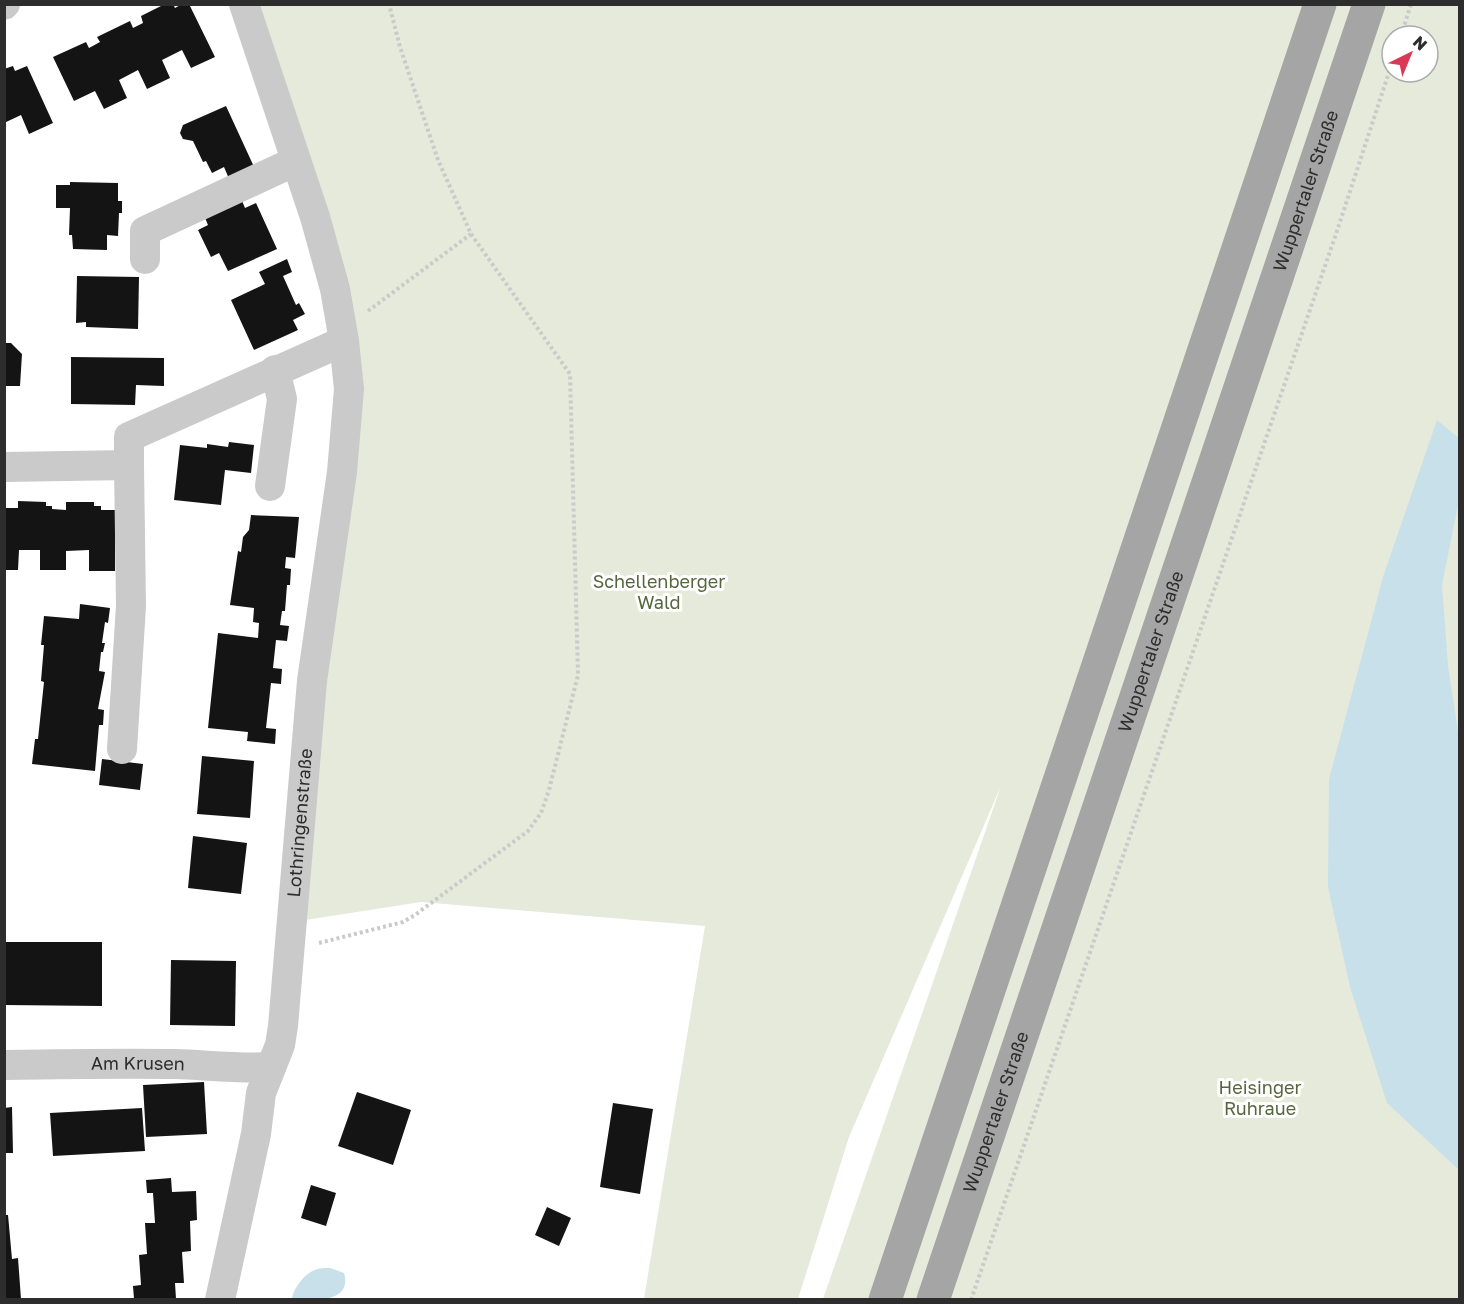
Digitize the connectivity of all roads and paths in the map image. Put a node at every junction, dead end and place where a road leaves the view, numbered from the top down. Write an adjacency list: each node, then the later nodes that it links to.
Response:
1 (244, 4): 8 (street, Lothringenstraße)
2 (389, 4): 9 (path)
3 (1320, 4): 21 (main road)
4 (1369, 4): 22 (main road, Wuppertaler Straße)
5 (1411, 4): 6 (path)
6 (1405, 24)
7 (1385, 84): 23 (path)
8 (296, 161): 10 (street); 11 (street, Lothringenstraße)
9 (471, 234): 11 (path); 17 (path)
10 (145, 259)
11 (344, 340): 12 (street); 17 (street, Lothringenstraße)
12 (275, 370): 13 (street); 15 (street)
13 (129, 465): 14 (street); 16 (street)
14 (4, 467)
15 (270, 486)
16 (122, 749)
17 (289, 950): 19 (street, Lothringenstraße)
18 (4, 1065): 19 (street, Am Krusen)
19 (271, 1067): 20 (street, Lothringenstraße)
20 (220, 1299)
21 (885, 1299)
22 (933, 1299)
23 (971, 1299)

